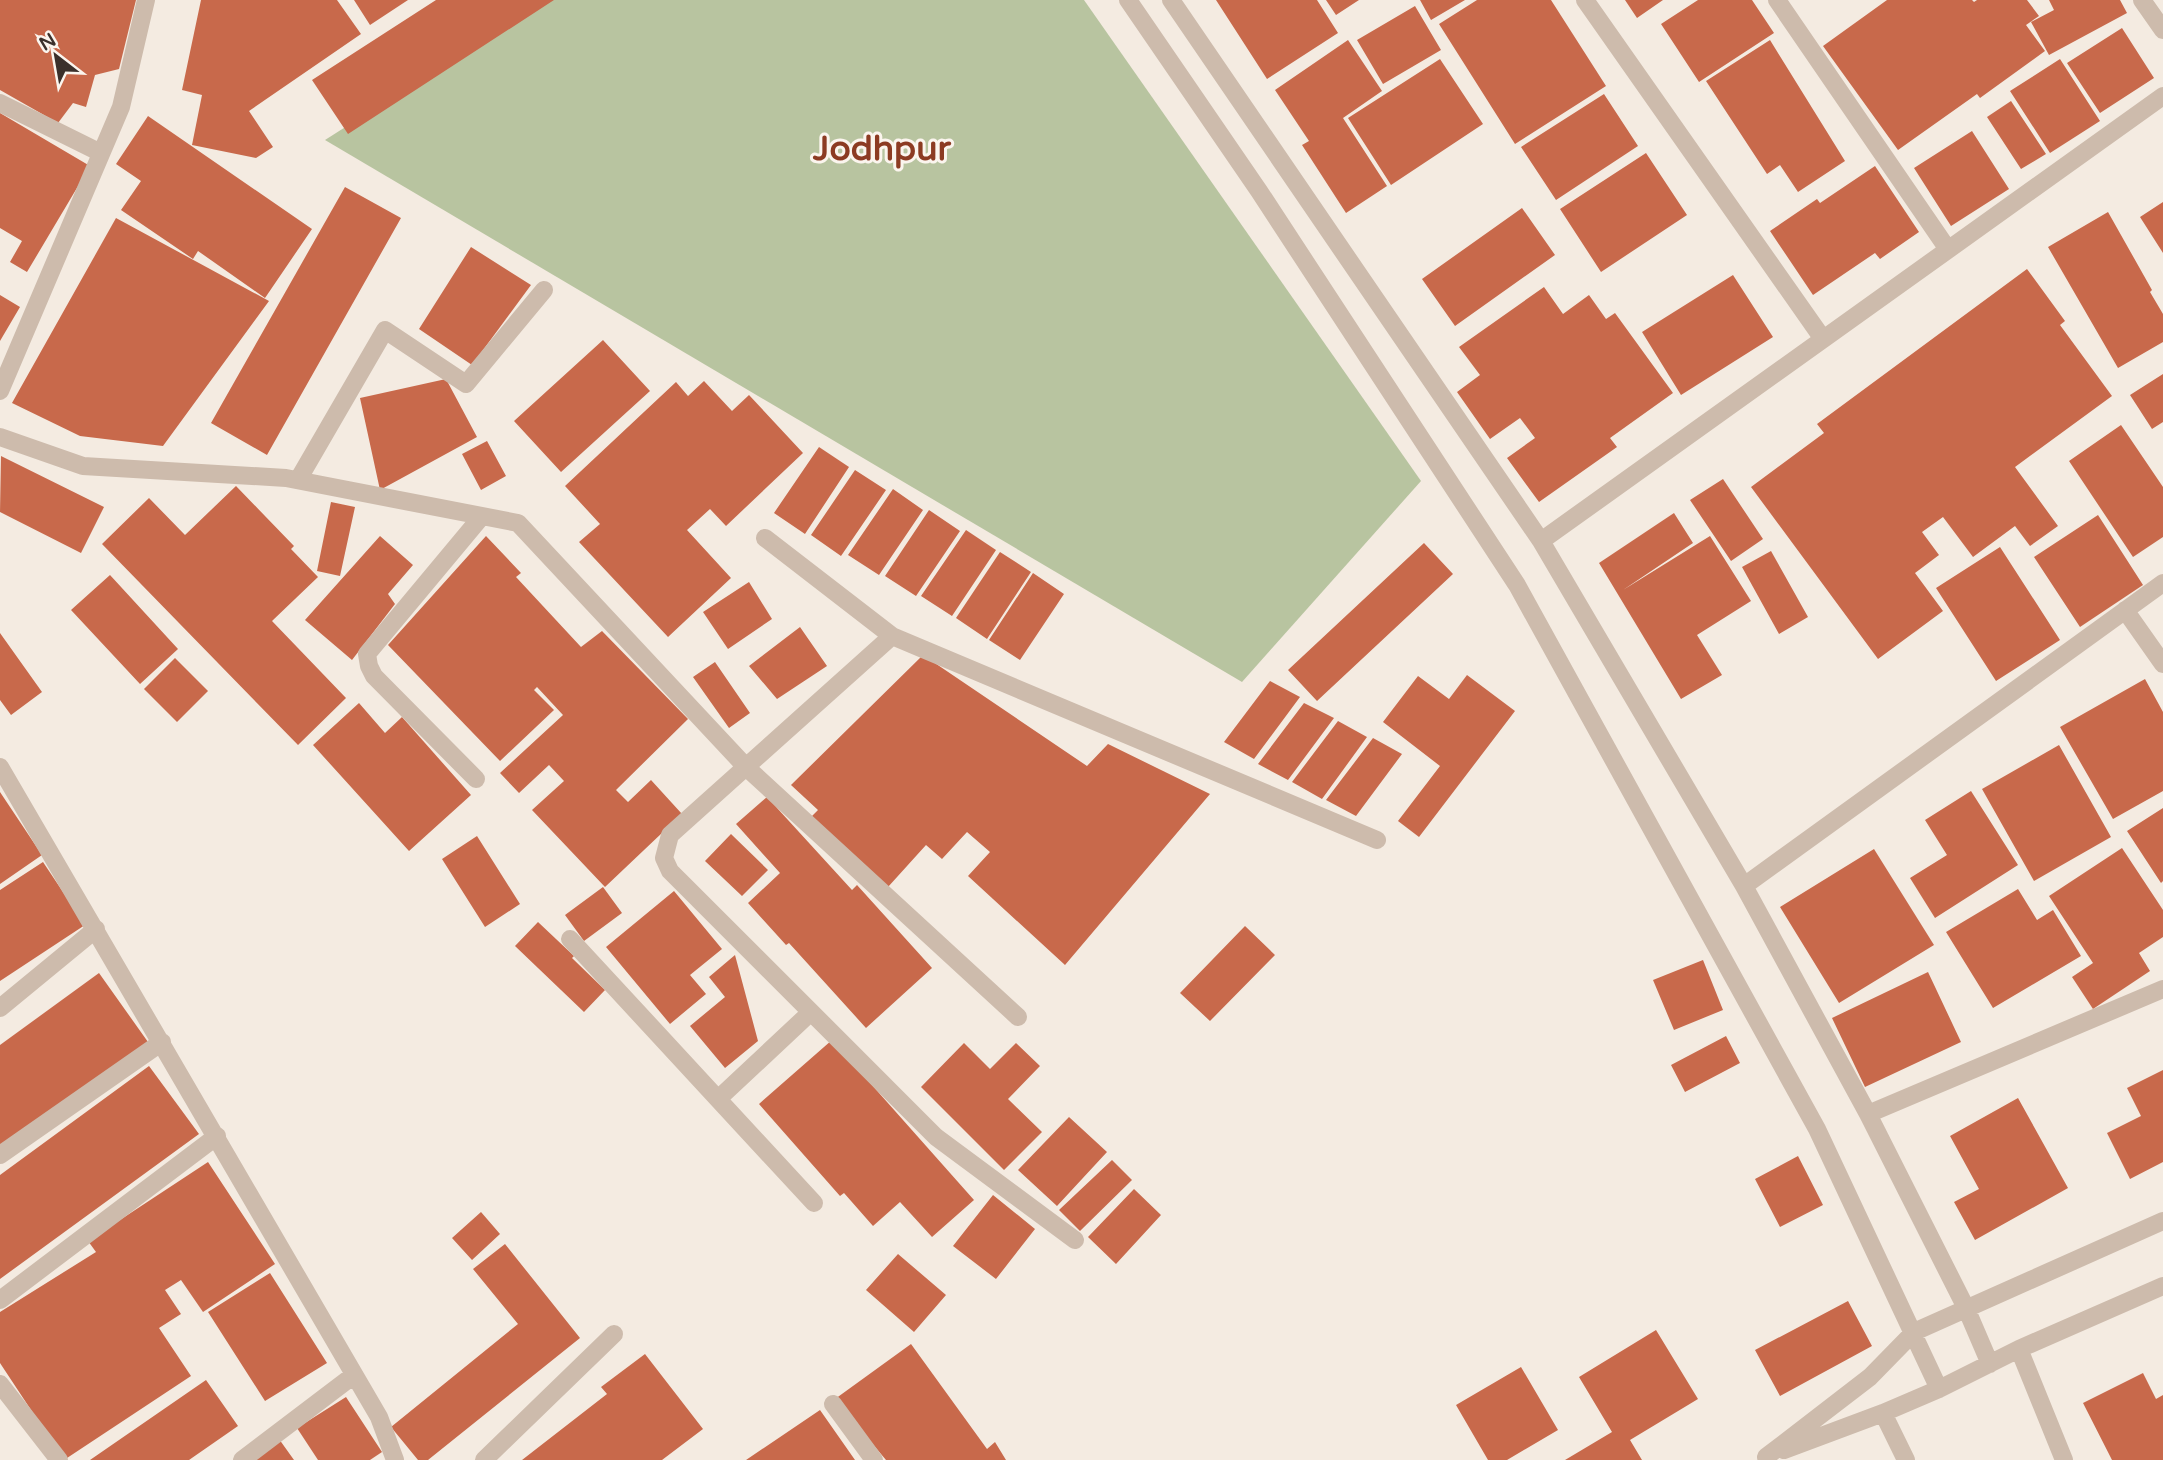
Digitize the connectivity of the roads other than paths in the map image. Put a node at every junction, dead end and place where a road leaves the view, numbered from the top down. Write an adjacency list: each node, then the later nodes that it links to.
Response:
1 (146, 0): 10 (street)
2 (1128, 0): 46 (street)
3 (1171, 0): 19 (street)
4 (1584, 0): 13 (street)
5 (1777, 0): 11 (street)
6 (2142, 0): 7 (street)
7 (2163, 30)
8 (2163, 96): 11 (street)
9 (0, 103): 10 (street)
10 (102, 153): 14 (street)
11 (1947, 248): 13 (street)
12 (544, 290): 16 (street)
13 (1823, 340): 19 (street)
14 (1, 387)
15 (0, 437): 16 (street)
16 (298, 480): 17 (street)
17 (482, 516): 25 (street); 26 (street)
18 (765, 538): 22 (street)
19 (1541, 541): 28 (street)
20 (2163, 583): 21 (street)
21 (2125, 610): 23 (street); 28 (street)
22 (892, 636): 25 (street); 27 (street)
23 (2163, 664)
24 (0, 767): 29 (street)
25 (746, 767): 33 (street); 34 (street)
26 (476, 779)
27 (1377, 840)
28 (1744, 886): 37 (street)
29 (96, 929): 32 (street); 35 (street)
30 (570, 939): 36 (street)
31 (2163, 989): 37 (street)
32 (0, 1008)
33 (811, 1012): 36 (street); 42 (street)
34 (1018, 1017)
35 (162, 1042): 38 (street); 39 (street)
36 (718, 1099): 40 (street)
37 (1868, 1114): 45 (street)
38 (217, 1136): 44 (street); 50 (street)
39 (0, 1155)
40 (814, 1203)
41 (2163, 1221): 45 (street)
42 (1075, 1240)
43 (2163, 1286): 48 (street)
44 (0, 1300)
45 (1966, 1308): 46 (street); 49 (street)
46 (1914, 1332): 52 (street); 55 (street)
47 (614, 1335): 59 (street)
48 (2018, 1349): 49 (street); 62 (street)
49 (1990, 1364): 52 (street)
50 (354, 1375): 57 (street); 58 (street)
51 (0, 1384): 56 (street)
52 (1939, 1389): 54 (street)
53 (833, 1404): 60 (street)
54 (1883, 1413): 55 (street); 61 (street)
55 (1763, 1458)
56 (59, 1460)
57 (242, 1460)
58 (395, 1460)
59 (484, 1460)
60 (874, 1460)
61 (1906, 1460)
62 (2064, 1460)

